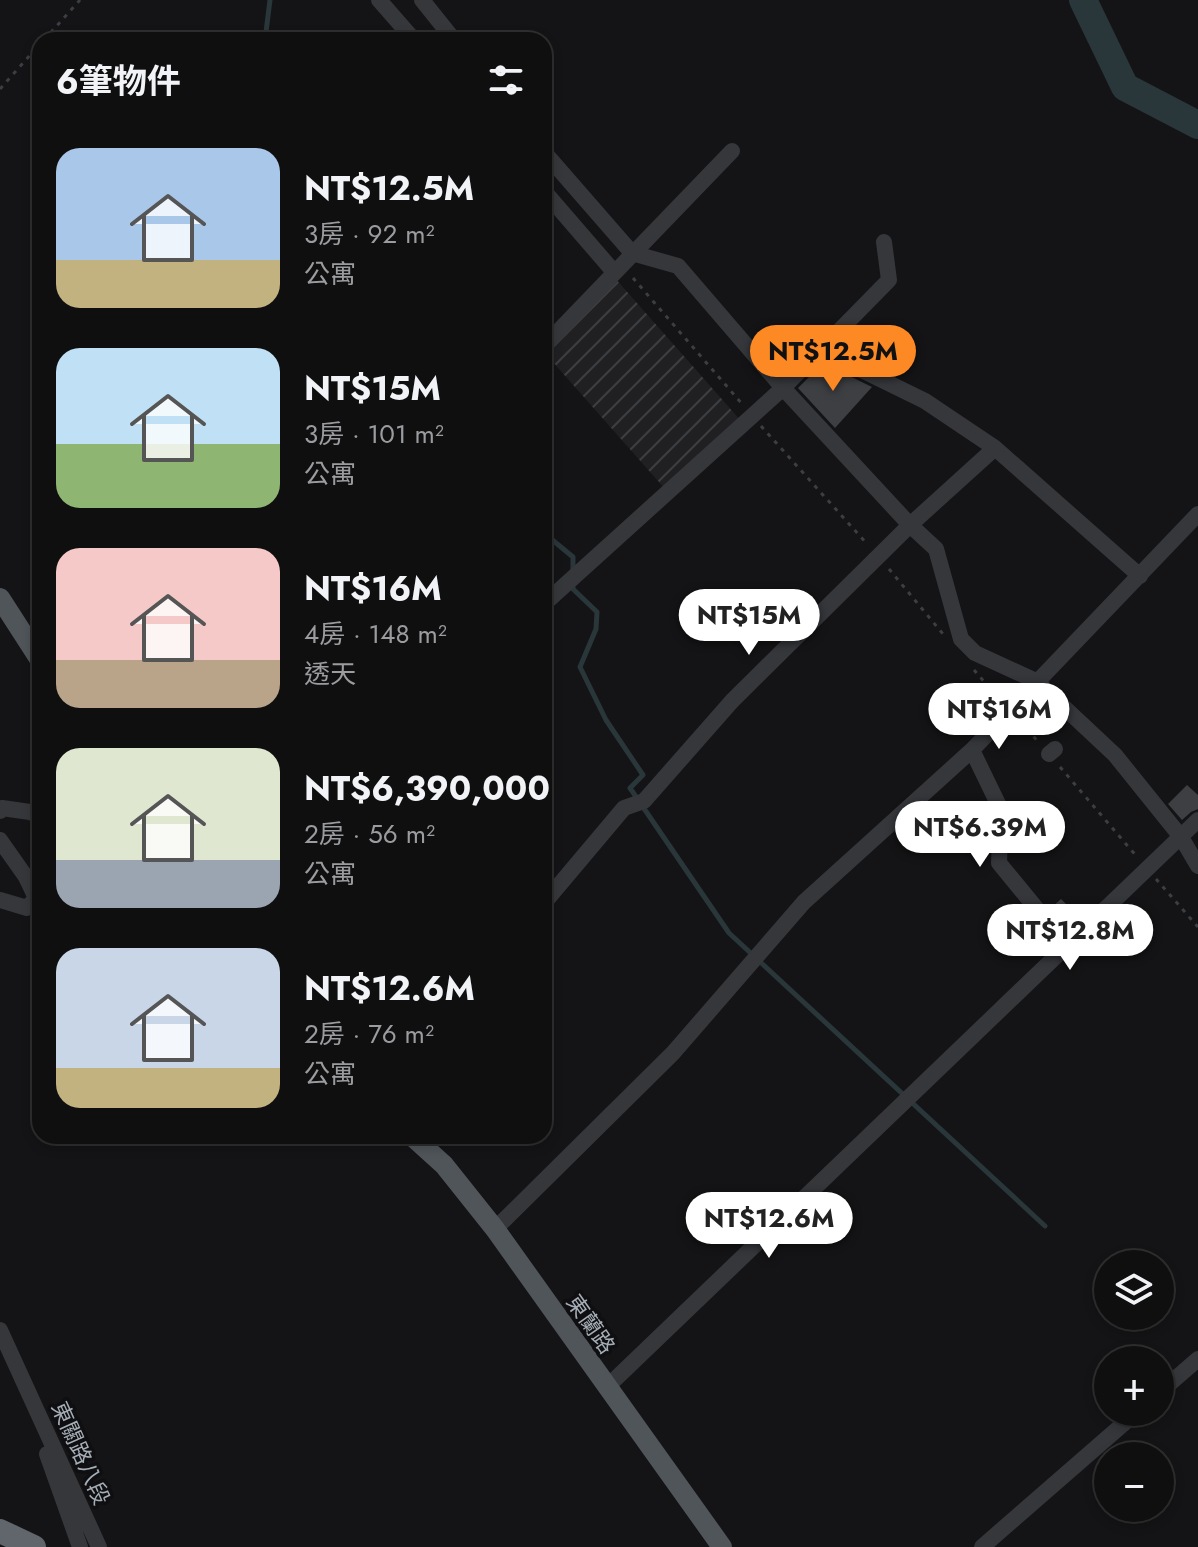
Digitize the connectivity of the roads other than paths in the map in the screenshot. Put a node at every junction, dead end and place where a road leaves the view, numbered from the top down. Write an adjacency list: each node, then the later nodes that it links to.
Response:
1 (379, 0): 3 (street)
2 (422, 0): 4 (street)
3 (407, 32)
4 (448, 32)
5 (732, 151): 9 (street)
6 (552, 163): 9 (street)
7 (552, 198): 9 (street)
8 (884, 242): 11 (street)
9 (622, 263): 10 (street); 12 (street)
10 (552, 337)
11 (821, 350): 12 (street); 13 (street)
12 (783, 388): 15 (street); 17 (street)
13 (995, 448): 15 (street); 16 (street)
14 (1198, 514): 16 (street)
15 (910, 525): 20 (street); 29 (street)
16 (1140, 576): 20 (street)
17 (552, 597)
18 (0, 598): 19 (main road)
19 (32, 648)
20 (1036, 681): 21 (street); 25 (street)
21 (972, 750): 32 (street); 34 (street)
22 (0, 811): 23 (street)
23 (32, 814)
24 (1198, 820): 25 (street)
25 (1181, 837): 27 (street); 32 (street)
26 (0, 840): 28 (street)
27 (1198, 866)
28 (32, 890)
29 (552, 894)
30 (0, 900): 31 (street)
31 (32, 902)
32 (1068, 947): 39 (street)
33 (421, 1144): 34 (main road, 東蘭路)
34 (495, 1229): 39 (main road, 東蘭路)
35 (0, 1330): 37 (street, 東關路八段)
36 (1198, 1359): 38 (street)
37 (22, 1376): 43 (street, 東關路八段); 44 (street, 東關路八段)
38 (1174, 1380)
39 (607, 1387): 45 (main road, 東蘭路)
40 (1121, 1426): 46 (street)
41 (0, 1531): 42 (highway)
42 (34, 1547)
43 (80, 1547)
44 (99, 1547)
45 (722, 1547)
46 (982, 1547)

